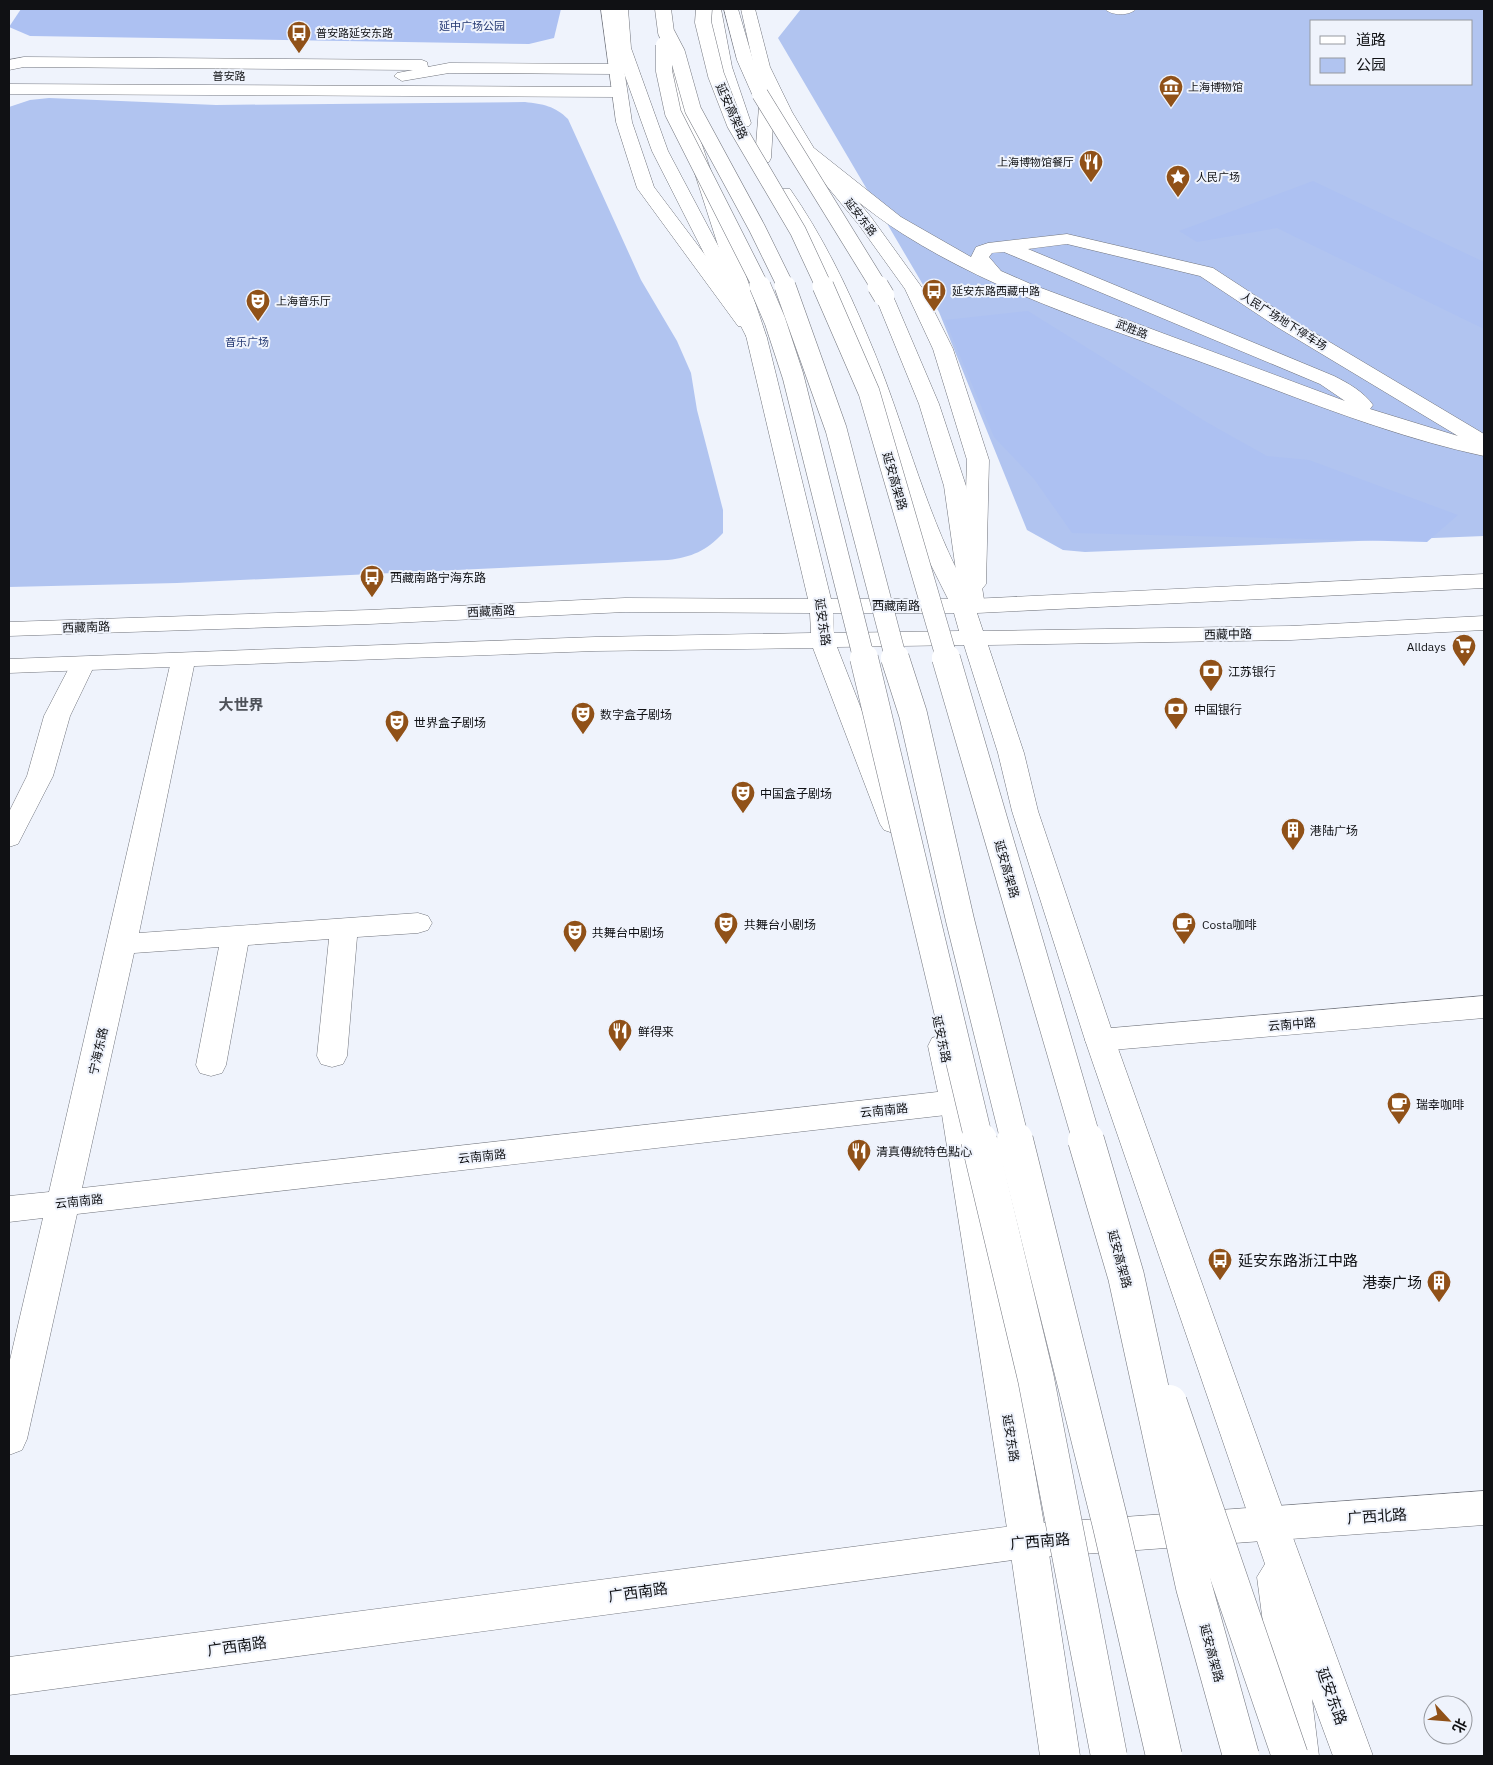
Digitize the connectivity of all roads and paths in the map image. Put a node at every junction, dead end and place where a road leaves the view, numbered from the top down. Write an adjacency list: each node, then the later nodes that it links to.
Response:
1 (608, 9): 12 (main road, 延安东路)
2 (621, 9): 23 (main road)
3 (704, 9): 49 (main road, 延安高架路, bridge)
4 (714, 9): 19 (main road)
5 (731, 9): 29 (main road, bridge)
6 (748, 9): 14 (main road, 延安东路)
7 (1112, 9): 8 (main road)
8 (1129, 9)
9 (666, 16): 23 (main road, 延安东路); 56 (main road, bridge); 57 (main road, bridge)
10 (9, 65): 11 (main road, 普安路)
11 (449, 68): 12 (main road, 普安路); 13 (main road, 普安路); 16 (main road)
12 (615, 69): 17 (main road, 延安东路)
13 (9, 77)
14 (768, 82): 18 (main road, 延安东路); 19 (main road)
15 (9, 89): 16 (main road, 普安路)
16 (440, 90): 17 (main road, 普安路)
17 (619, 92): 23 (main road, 延安东路)
18 (808, 152): 20 (main road, 武胜路); 29 (main road, 延安东路)
19 (763, 158): 29 (main road)
20 (910, 230): 21 (main road); 22 (main road, 武胜路)
21 (1002, 245): 22 (main road); 24 (main road); 25 (main road, 人民广场地下停车场)
22 (995, 275): 24 (main road, 武胜路)
23 (757, 338): 28 (main road, 延安东路)
24 (1381, 421): 26 (main road, 武胜路)
25 (1484, 444)
26 (1484, 450)
27 (1484, 581): 29 (main road)
28 (821, 605): 29 (main road, 西藏南路); 31 (main road, 西藏南路); 33 (main road, 延安东路)
29 (968, 606): 32 (main road, 延安东路)
30 (1484, 623): 32 (main road, 西藏中路)
31 (9, 629)
32 (972, 638): 33 (main road, 西藏中路); 43 (main road, 延安东路)
33 (823, 642): 34 (main road); 46 (main road, 延安东路)
34 (183, 661): 35 (main road); 41 (main road, 宁海东路)
35 (83, 664): 36 (main road); 37 (main road)
36 (9, 666)
37 (9, 838)
38 (418, 923): 39 (main road)
39 (344, 928): 40 (main road); 44 (main road)
40 (235, 937): 41 (main road); 45 (main road)
41 (122, 944): 47 (main road, 宁海东路)
42 (1484, 1008): 43 (main road, 云南中路)
43 (1100, 1040): 52 (main road, 延安东路)
44 (332, 1056)
45 (211, 1065)
46 (955, 1102): 47 (main road, 云南南路); 53 (main road, 延安东路)
47 (62, 1203): 48 (main road, 云南南路); 50 (main road, 宁海东路)
48 (9, 1209)
49 (1126, 1276): 58 (main road, 延安高架路, bridge); 59 (main road, bridge)
50 (9, 1439)
51 (1484, 1508): 52 (main road, 广西北路)
52 (1269, 1524): 53 (main road, 广西南路); 60 (main road, 延安东路); 61 (main road, 延安东路)
53 (1028, 1540): 54 (main road, 广西南路); 55 (main road, 延安东路)
54 (9, 1676)
55 (1060, 1756)
56 (1110, 1756)
57 (1164, 1756)
58 (1241, 1756)
59 (1290, 1756)
60 (1301, 1756)
61 (1353, 1756)

